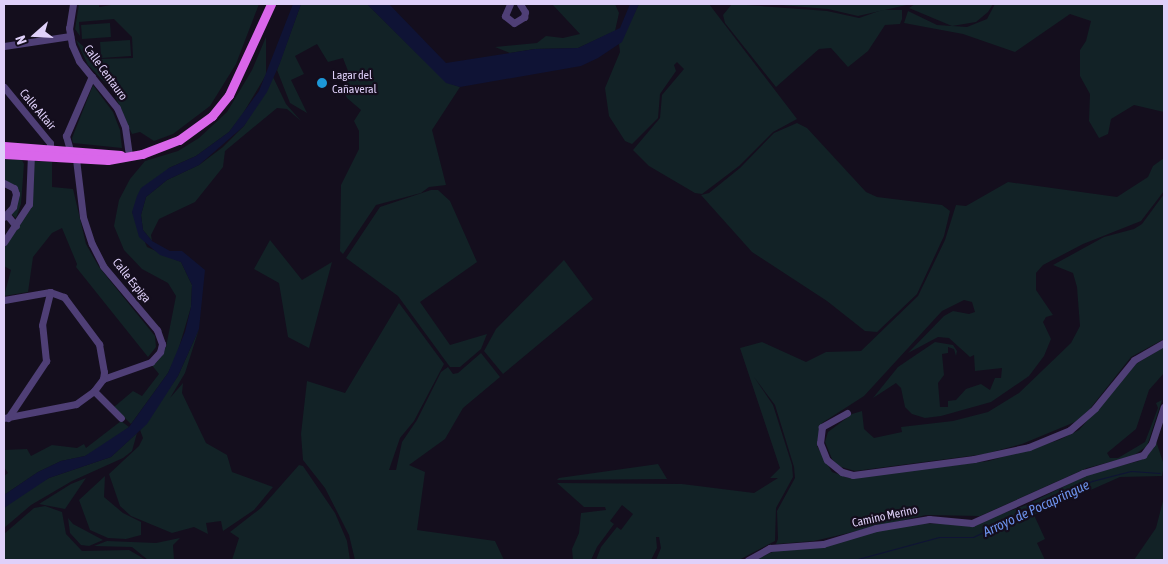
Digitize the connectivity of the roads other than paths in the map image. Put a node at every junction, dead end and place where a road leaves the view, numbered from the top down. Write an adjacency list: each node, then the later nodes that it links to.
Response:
1 (73, 4): 5 (street, Calle Centauro)
2 (272, 4): 15 (main road)
3 (510, 4): 4 (street)
4 (520, 4)
5 (70, 36): 6 (street); 7 (street, Calle Centauro)
6 (4, 46)
7 (92, 76): 11 (street); 15 (street, Calle Centauro)
8 (4, 87): 10 (street, Calle Altair)
9 (4, 146): 10 (main road)
10 (50, 149): 11 (main road)
11 (70, 150): 14 (main road)
12 (4, 154): 13 (main road)
13 (31, 155): 16 (main road); 19 (street)
14 (117, 155): 15 (main road); 16 (main road)
15 (129, 156): 16 (main road)
16 (76, 159): 24 (street, Calle Espiga)
17 (4, 183): 18 (street)
18 (5, 216): 19 (street)
19 (16, 226): 20 (street)
20 (5, 239)
21 (50, 292): 22 (street); 24 (street); 28 (street)
22 (4, 300)
23 (1164, 343): 27 (street)
24 (103, 379): 25 (street)
25 (94, 391): 28 (street); 29 (street)
26 (1164, 407): 30 (street, Camino Merino)
27 (846, 413)
28 (6, 418)
29 (121, 418)
30 (748, 560)

